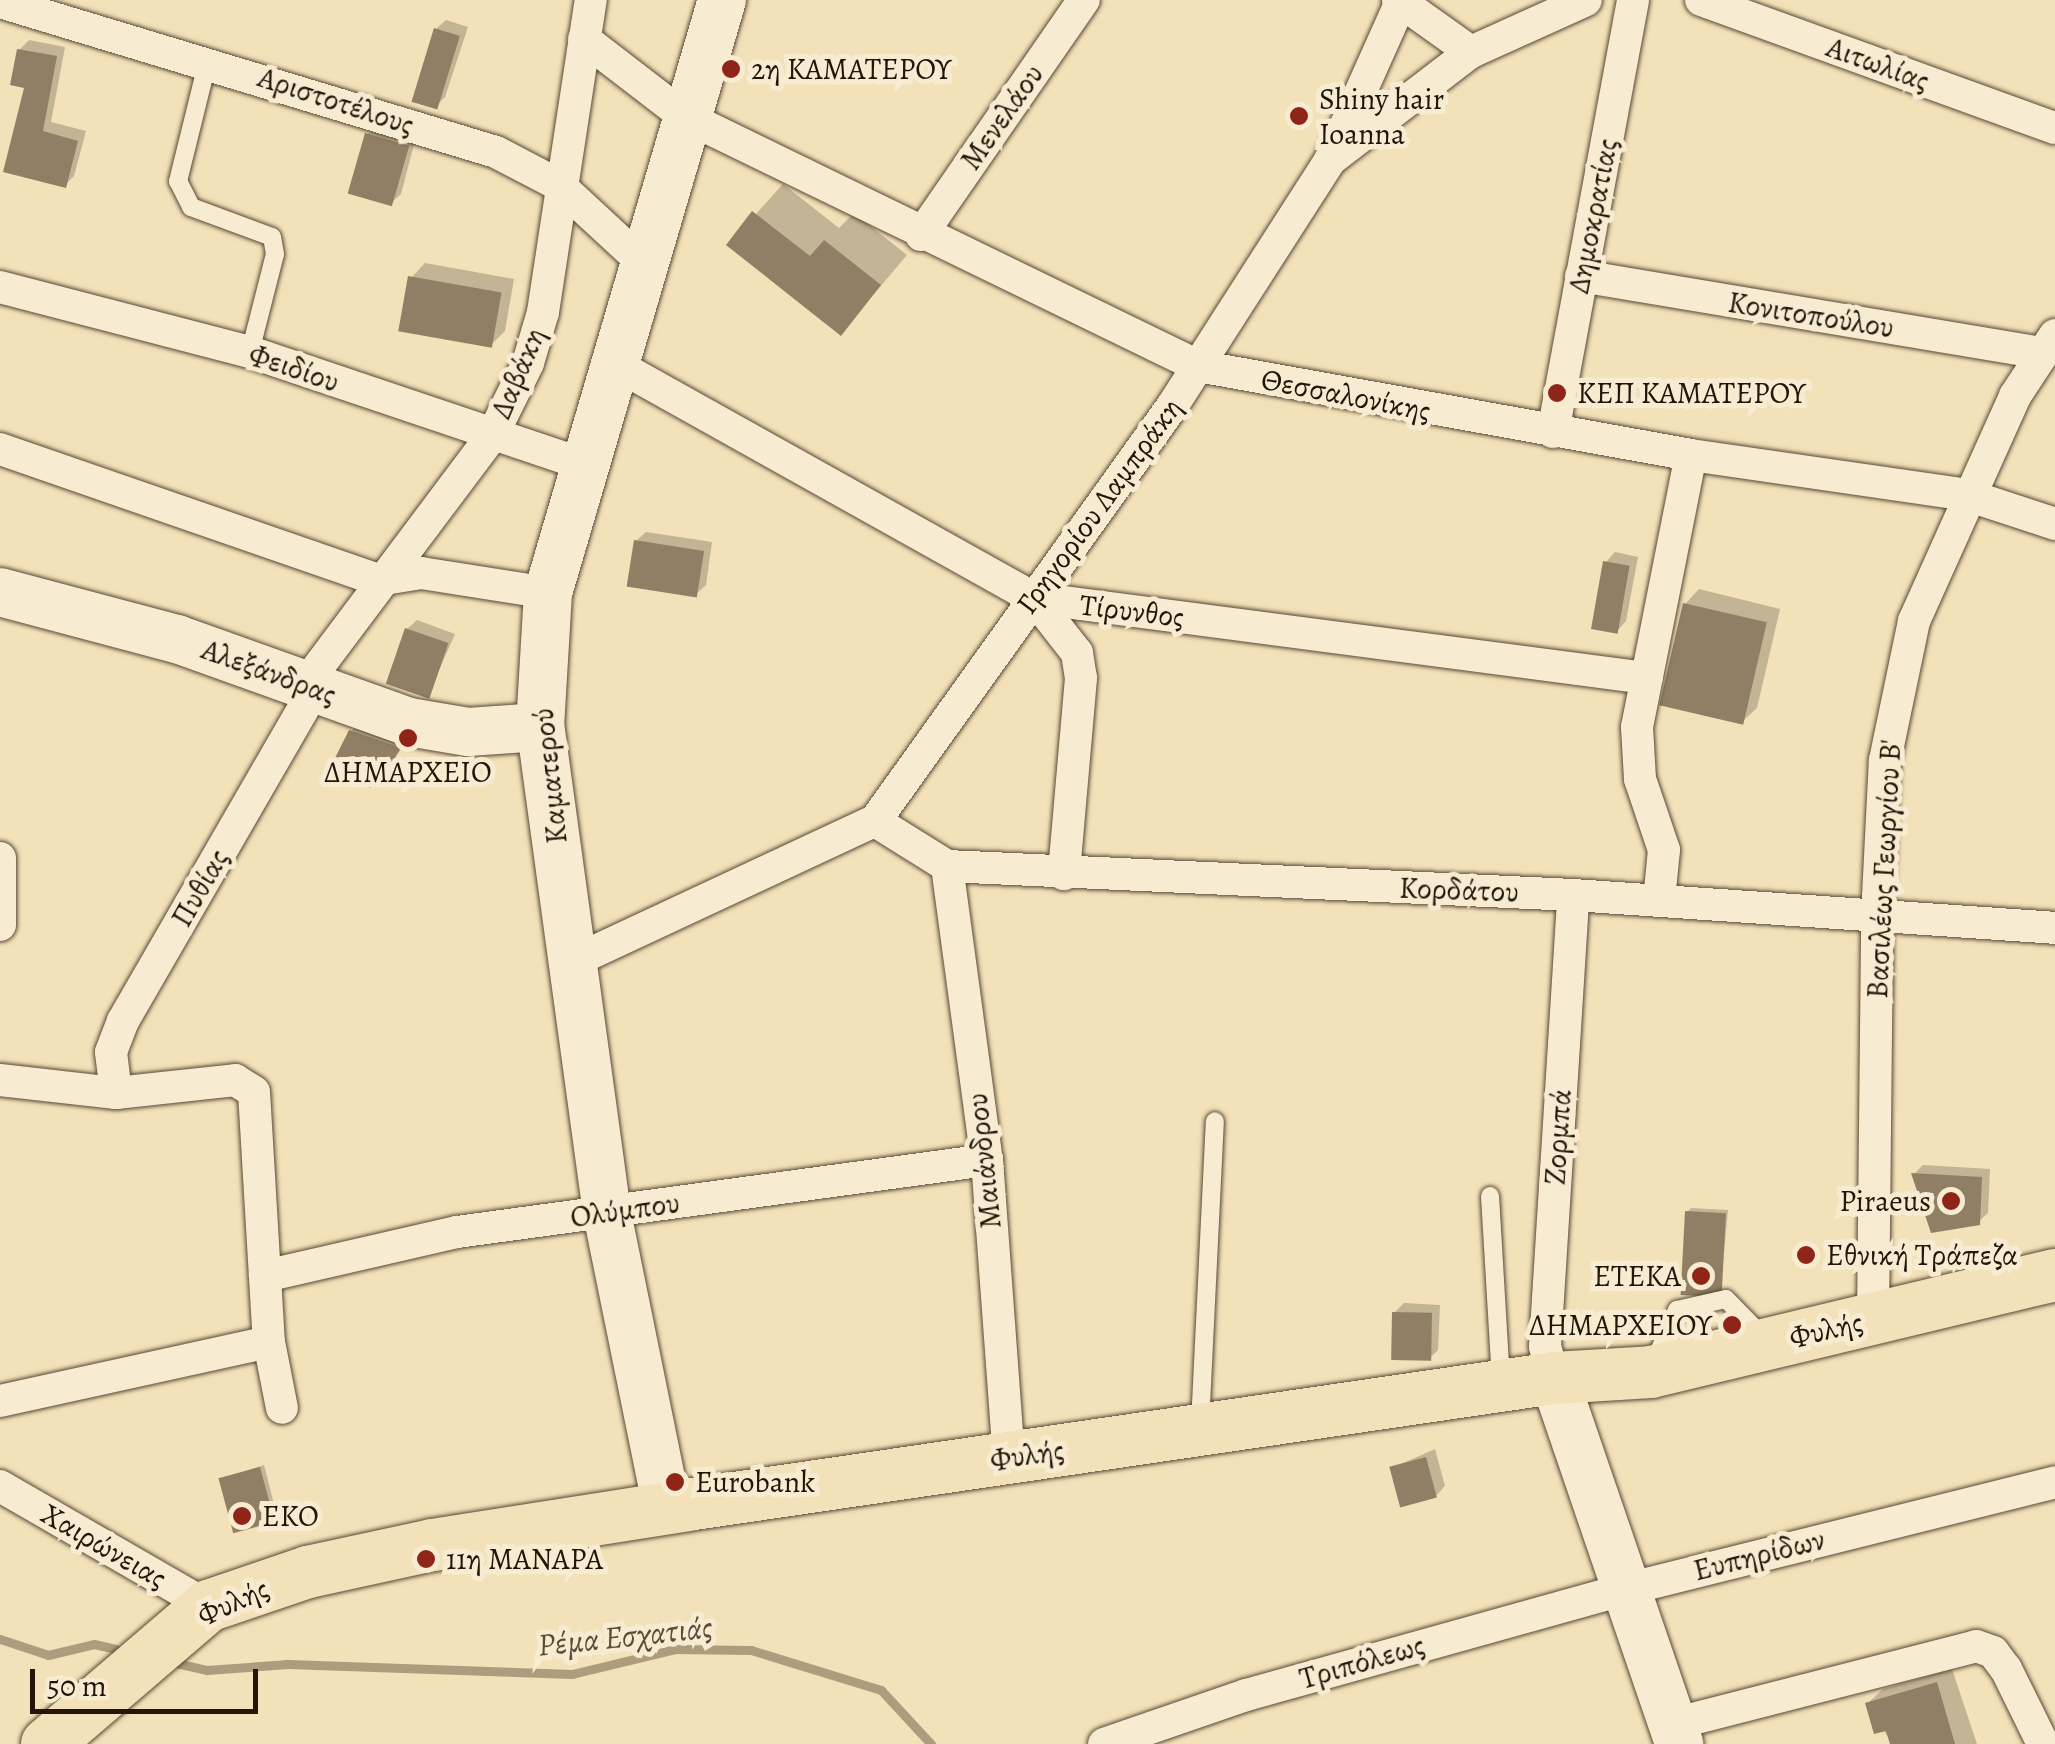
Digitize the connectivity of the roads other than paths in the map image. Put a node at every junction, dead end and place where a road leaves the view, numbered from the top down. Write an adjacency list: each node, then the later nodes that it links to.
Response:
1 (591, 0): 9 (street, Δαβάκη)
2 (722, 0): 12 (street, Καματερού)
3 (1084, 0): 16 (street, Μενελάου)
4 (1586, 0): 10 (street, Γρηγορίου Λαμπράκη)
5 (1633, 0): 18 (street, Δημοκρατίας)
6 (1701, 0): 13 (street, Αιτωλίας)
7 (1400, 1): 10 (street); 14 (street)
8 (0, 2): 11 (street, Αριστοτέλους)
9 (584, 39): 12 (street, Θεσσαλονίκης); 15 (street, Δαβάκη)
10 (1471, 52): 14 (street, Γρηγορίου Λαμπράκη)
11 (208, 60): 15 (street, Αριστοτέλους); 21 (lane)
12 (684, 116): 16 (street, Θεσσαλονίκης); 17 (street, Καματερού)
13 (2055, 128)
14 (1330, 160): 23 (street, Γρηγορίου Λαμπράκη)
15 (559, 184): 17 (street, Αριστοτέλους); 25 (street, Δαβάκη)
16 (922, 234): 23 (street, Θεσσαλονίκης)
17 (641, 261): 22 (street, Καματερού)
18 (1581, 276): 20 (street, Κονιτοπούλου); 24 (street, Δημοκρατίας)
19 (0, 287): 21 (street, Φειδίου)
20 (2048, 344): 29 (street, Βασιλέως Γεωργίου Β')
21 (250, 352): 25 (street, Φειδίου)
22 (615, 364): 28 (street, Καματερού); 34 (street, Τίρυνθος)
23 (1198, 366): 24 (street, Θεσσαλονίκης); 34 (street, Γρηγορίου Λαμπράκη)
24 (1554, 432): 27 (street, Θεσσαλονίκης)
25 (492, 436): 28 (street, Φειδίου); 31 (street, Δαβάκη)
26 (0, 448): 31 (street)
27 (1690, 455): 29 (street, Θεσσαλονίκης); 35 (street)
28 (584, 464): 33 (street, Καματερού)
29 (1966, 495): 30 (street, Θεσσαλονίκης); 44 (street, Βασιλέως Γεωργίου Β')
30 (2055, 524)
31 (378, 580): 33 (street); 36 (street, Δαβάκη)
32 (0, 592): 36 (street, Αλεξάνδρας)
33 (548, 593): 37 (street, Καματερού)
34 (1034, 598): 35 (street, Τίρυνθος); 38 (street, Γρηγορίου Λαμπράκη); 41 (street)
35 (1647, 678): 43 (street)
36 (309, 688): 37 (street, Αλεξάνδρας); 49 (street, Πυθίας)
37 (540, 727): 47 (street, Καματερού)
38 (875, 821): 40 (street, Κορδάτου); 47 (street, Γρηγορίου Λαμπράκη)
39 (0, 858): 45 (street)
40 (946, 866): 41 (street, Κορδάτου); 51 (street, Μαιάνδρου)
41 (1064, 874): 42 (street, Κορδάτου)
42 (1573, 895): 43 (street, Κορδάτου); 58 (street, Ζορμπά)
43 (1659, 900): 44 (street, Κορδάτου)
44 (1877, 916): 46 (street, Κορδάτου); 56 (street, Βασιλέως Γεωργίου Β')
45 (0, 925)
46 (2055, 928)
47 (572, 962): 53 (street, Καματερού)
48 (0, 1080): 49 (street)
49 (116, 1093): 55 (street)
50 (1215, 1120): 62 (lane)
51 (987, 1160): 53 (street, Ολύμπου); 63 (street, Μαιάνδρου)
52 (1490, 1196): 59 (lane)
53 (607, 1213): 55 (street, Ολύμπου); 66 (street, Καματερού)
54 (2055, 1275): 56 (main road, Φυλής)
55 (265, 1276): 57 (street)
56 (1872, 1319): 58 (main road, Φυλής)
57 (268, 1342): 60 (street); 61 (street)
58 (1554, 1378): 59 (main road, Φυλής); 67 (street)
59 (1502, 1386): 62 (main road, Φυλής)
60 (0, 1402)
61 (282, 1408)
62 (1200, 1430): 63 (main road, Φυλής)
63 (1009, 1458): 66 (main road, Φυλής)
64 (2055, 1482): 67 (street, Ευπηρίδων)
65 (0, 1486): 68 (street, Χαιρώνειας)
66 (667, 1508): 68 (main road, Φυλής)
67 (1622, 1590): 69 (street); 71 (street, Τριπόλεως)
68 (208, 1606): 70 (main road, Φυλής)
69 (1676, 1734): 72 (street)
70 (48, 1744)
71 (1104, 1744)
72 (2042, 1744)

